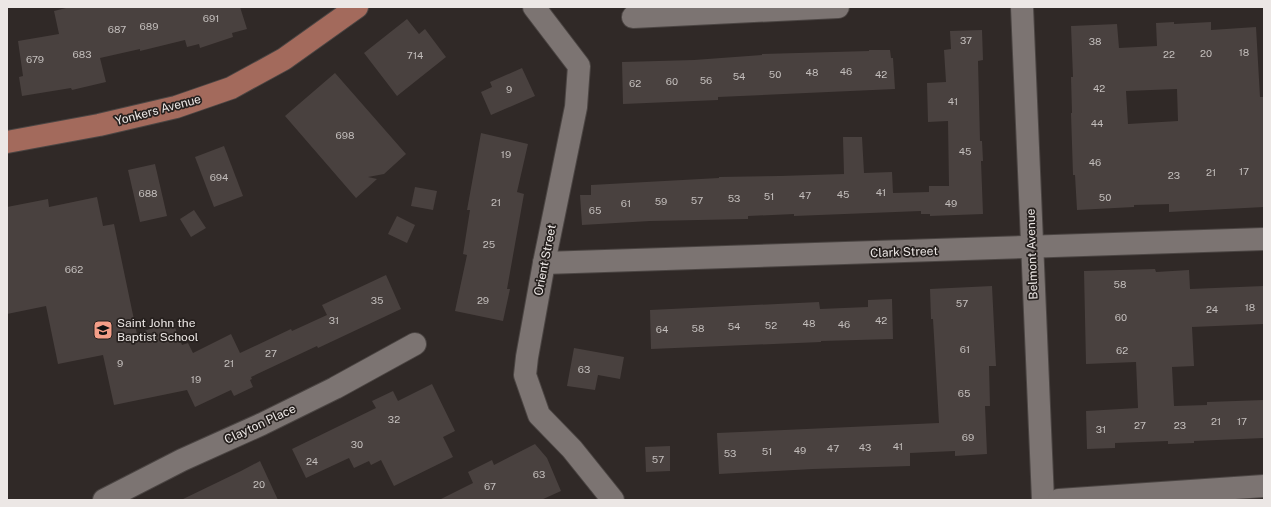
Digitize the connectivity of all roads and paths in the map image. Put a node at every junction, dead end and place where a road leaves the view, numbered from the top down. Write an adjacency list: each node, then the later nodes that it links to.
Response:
1 (357, 7): 6 (main road, Yonkers Avenue)
2 (534, 7): 9 (street, Orient Street)
3 (838, 7): 5 (street)
4 (1022, 7): 8 (street, Belmont Avenue)
5 (633, 17)
6 (7, 142)
7 (1264, 239): 8 (street, Clark Street)
8 (1032, 248): 9 (street, Clark Street); 14 (street, Belmont Avenue)
9 (544, 263): 13 (street, Orient Street)
10 (415, 344): 12 (street, Clayton Place)
11 (1264, 486): 15 (street)
12 (104, 500)
13 (612, 500)
14 (1043, 500)
15 (1059, 500)

